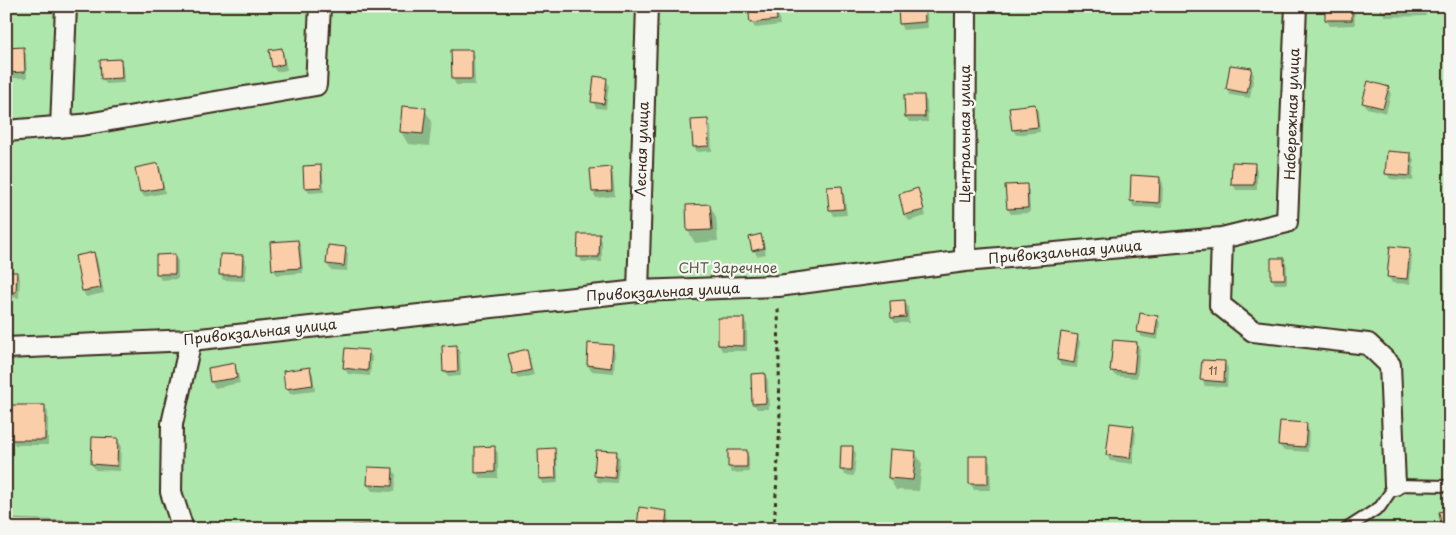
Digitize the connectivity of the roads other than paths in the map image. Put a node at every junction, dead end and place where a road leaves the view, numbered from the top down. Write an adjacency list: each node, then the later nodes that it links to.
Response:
1 (66, 6): 6 (street)
2 (320, 6): 6 (street)
3 (647, 6): 11 (street, Лесная улица)
4 (966, 6): 10 (street, Центральная улица)
5 (1296, 6): 8 (street, Набережная улица)
6 (61, 127): 7 (street)
7 (6, 131)
8 (1287, 222): 9 (street, Привокзальная улица)
9 (1222, 238): 10 (street, Привокзальная улица); 14 (street)
10 (965, 262): 11 (street, Привокзальная улица)
11 (638, 291): 12 (street, Привокзальная улица)
12 (191, 340): 13 (street, Привокзальная улица); 16 (street)
13 (6, 348)
14 (1395, 485): 15 (lane); 17 (lane)
15 (1450, 486)
16 (183, 529)
17 (1346, 529)

